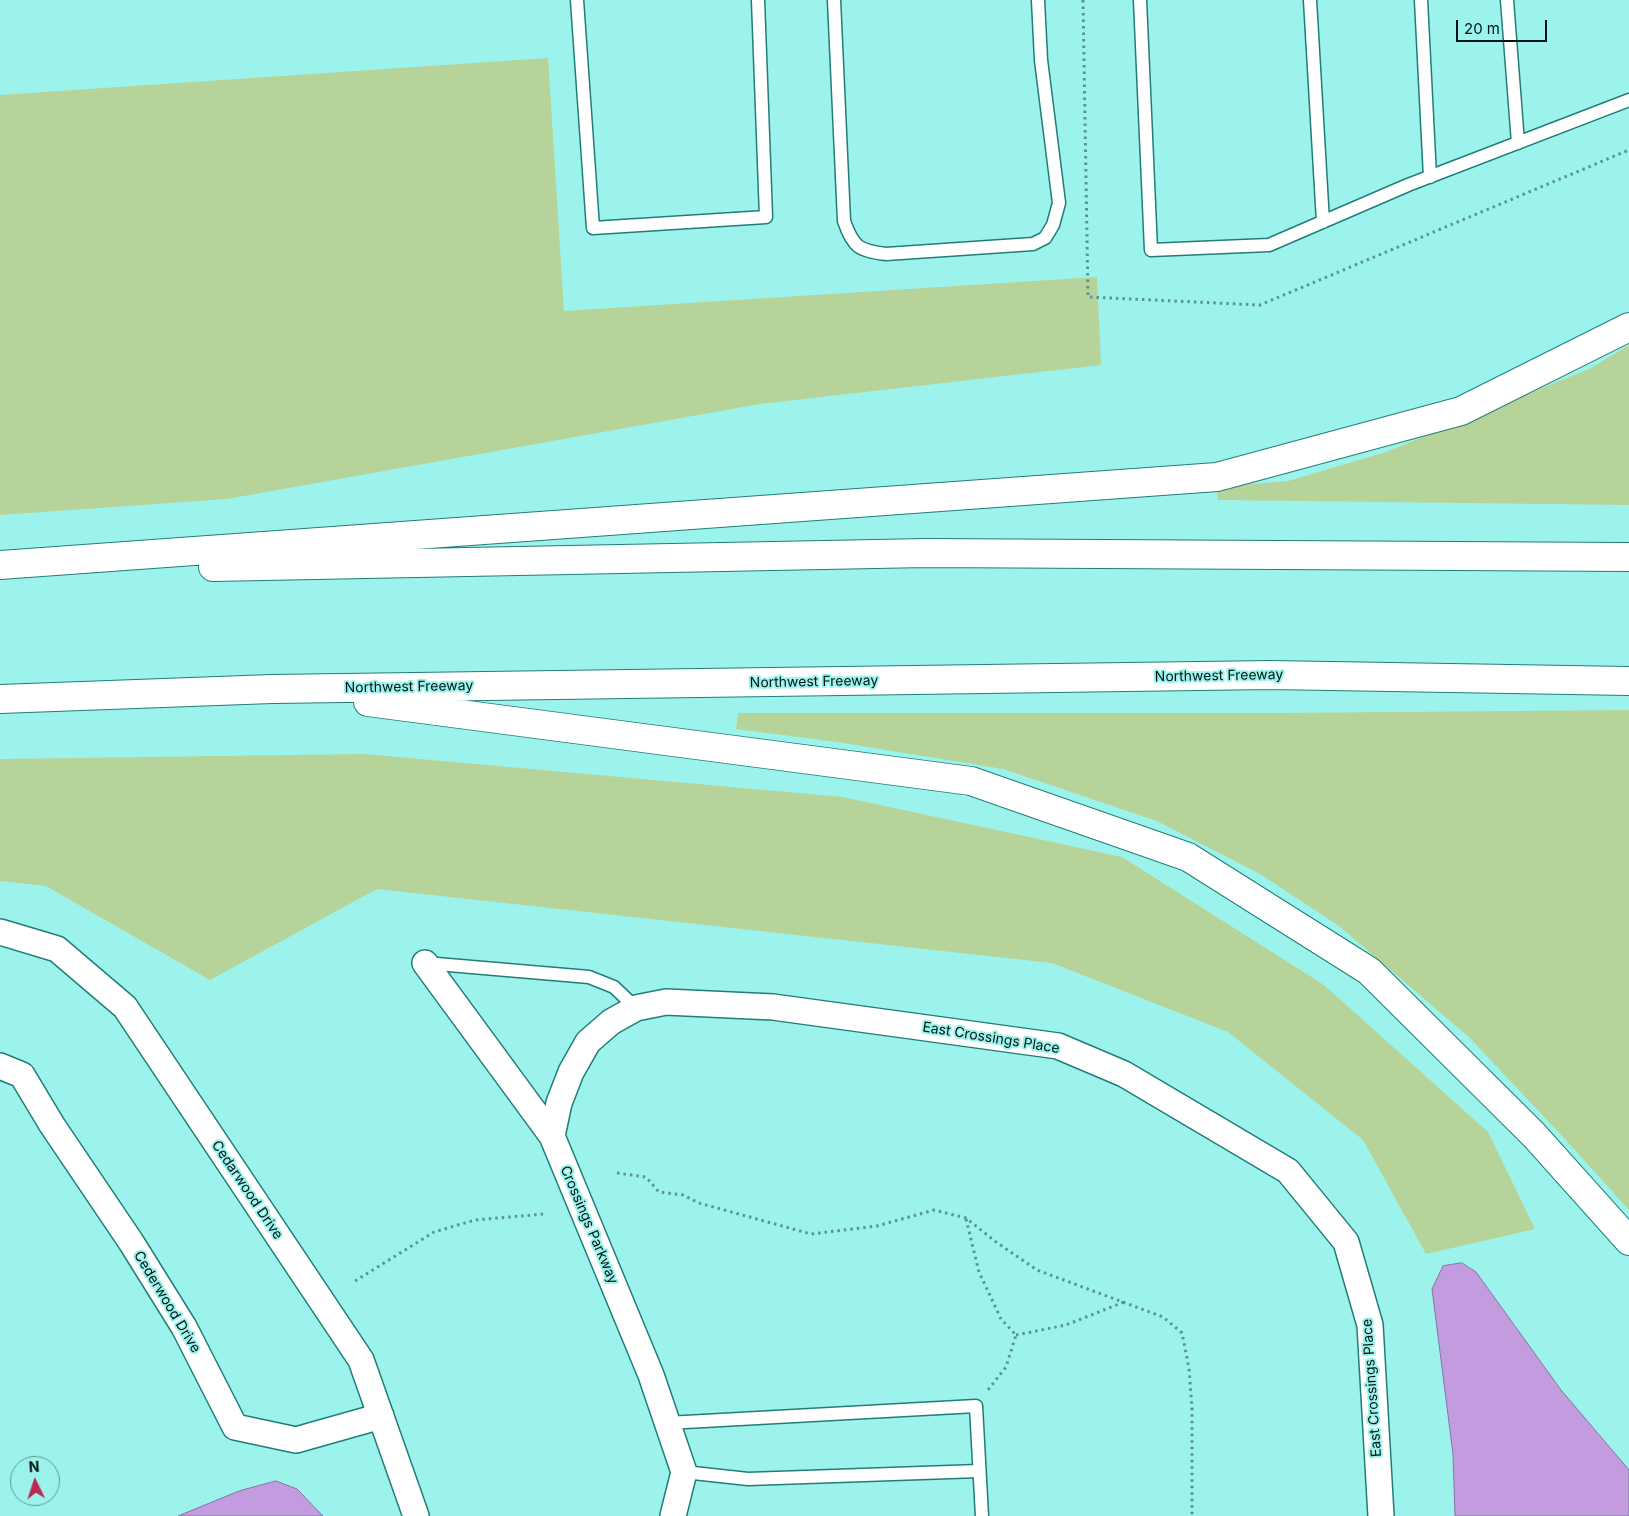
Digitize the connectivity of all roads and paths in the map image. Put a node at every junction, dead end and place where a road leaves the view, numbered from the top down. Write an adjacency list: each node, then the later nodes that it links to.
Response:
1 (577, 0): 2 (lane)
2 (758, 0)
3 (834, 0): 4 (lane)
4 (1038, 0)
5 (1083, 0): 12 (path)
6 (1140, 0): 14 (lane)
7 (1310, 0): 14 (lane)
8 (1421, 0): 13 (lane)
9 (1507, 0): 11 (lane)
10 (1629, 100): 11 (lane)
11 (1518, 143): 13 (lane)
12 (1629, 150)
13 (1430, 177): 14 (lane)
14 (1324, 222)
15 (1629, 327): 17 (highway)
16 (1629, 557): 18 (highway)
17 (0, 565)
18 (0, 572)
19 (1629, 681): 20 (highway, Northwest Freeway)
20 (272, 689): 21 (highway, Northwest Freeway); 30 (highway)
21 (0, 699)
22 (0, 932): 35 (street, Cedarwood Drive)
23 (425, 963): 24 (lane); 26 (street, Crossings Parkway)
24 (636, 1008): 26 (street, East Crossings Place); 44 (street, East Crossings Place)
25 (0, 1066): 35 (street, Cederwood Drive)
26 (552, 1136): 36 (street, Crossings Parkway)
27 (617, 1173): 29 (path)
28 (544, 1214): 31 (path)
29 (966, 1218): 32 (path); 33 (path)
30 (1629, 1241)
31 (355, 1281)
32 (1124, 1302): 33 (path); 43 (path)
33 (1016, 1335): 34 (path)
34 (976, 1406): 36 (lane); 37 (lane)
35 (380, 1416): 39 (street, Cedarwood Drive)
36 (667, 1423): 38 (street, Crossings Parkway)
37 (979, 1471): 38 (lane); 42 (lane)
38 (684, 1472): 40 (street); 41 (lane)
39 (416, 1516)
40 (673, 1516)
41 (687, 1516)
42 (982, 1516)
43 (1192, 1516)
44 (1381, 1516)

